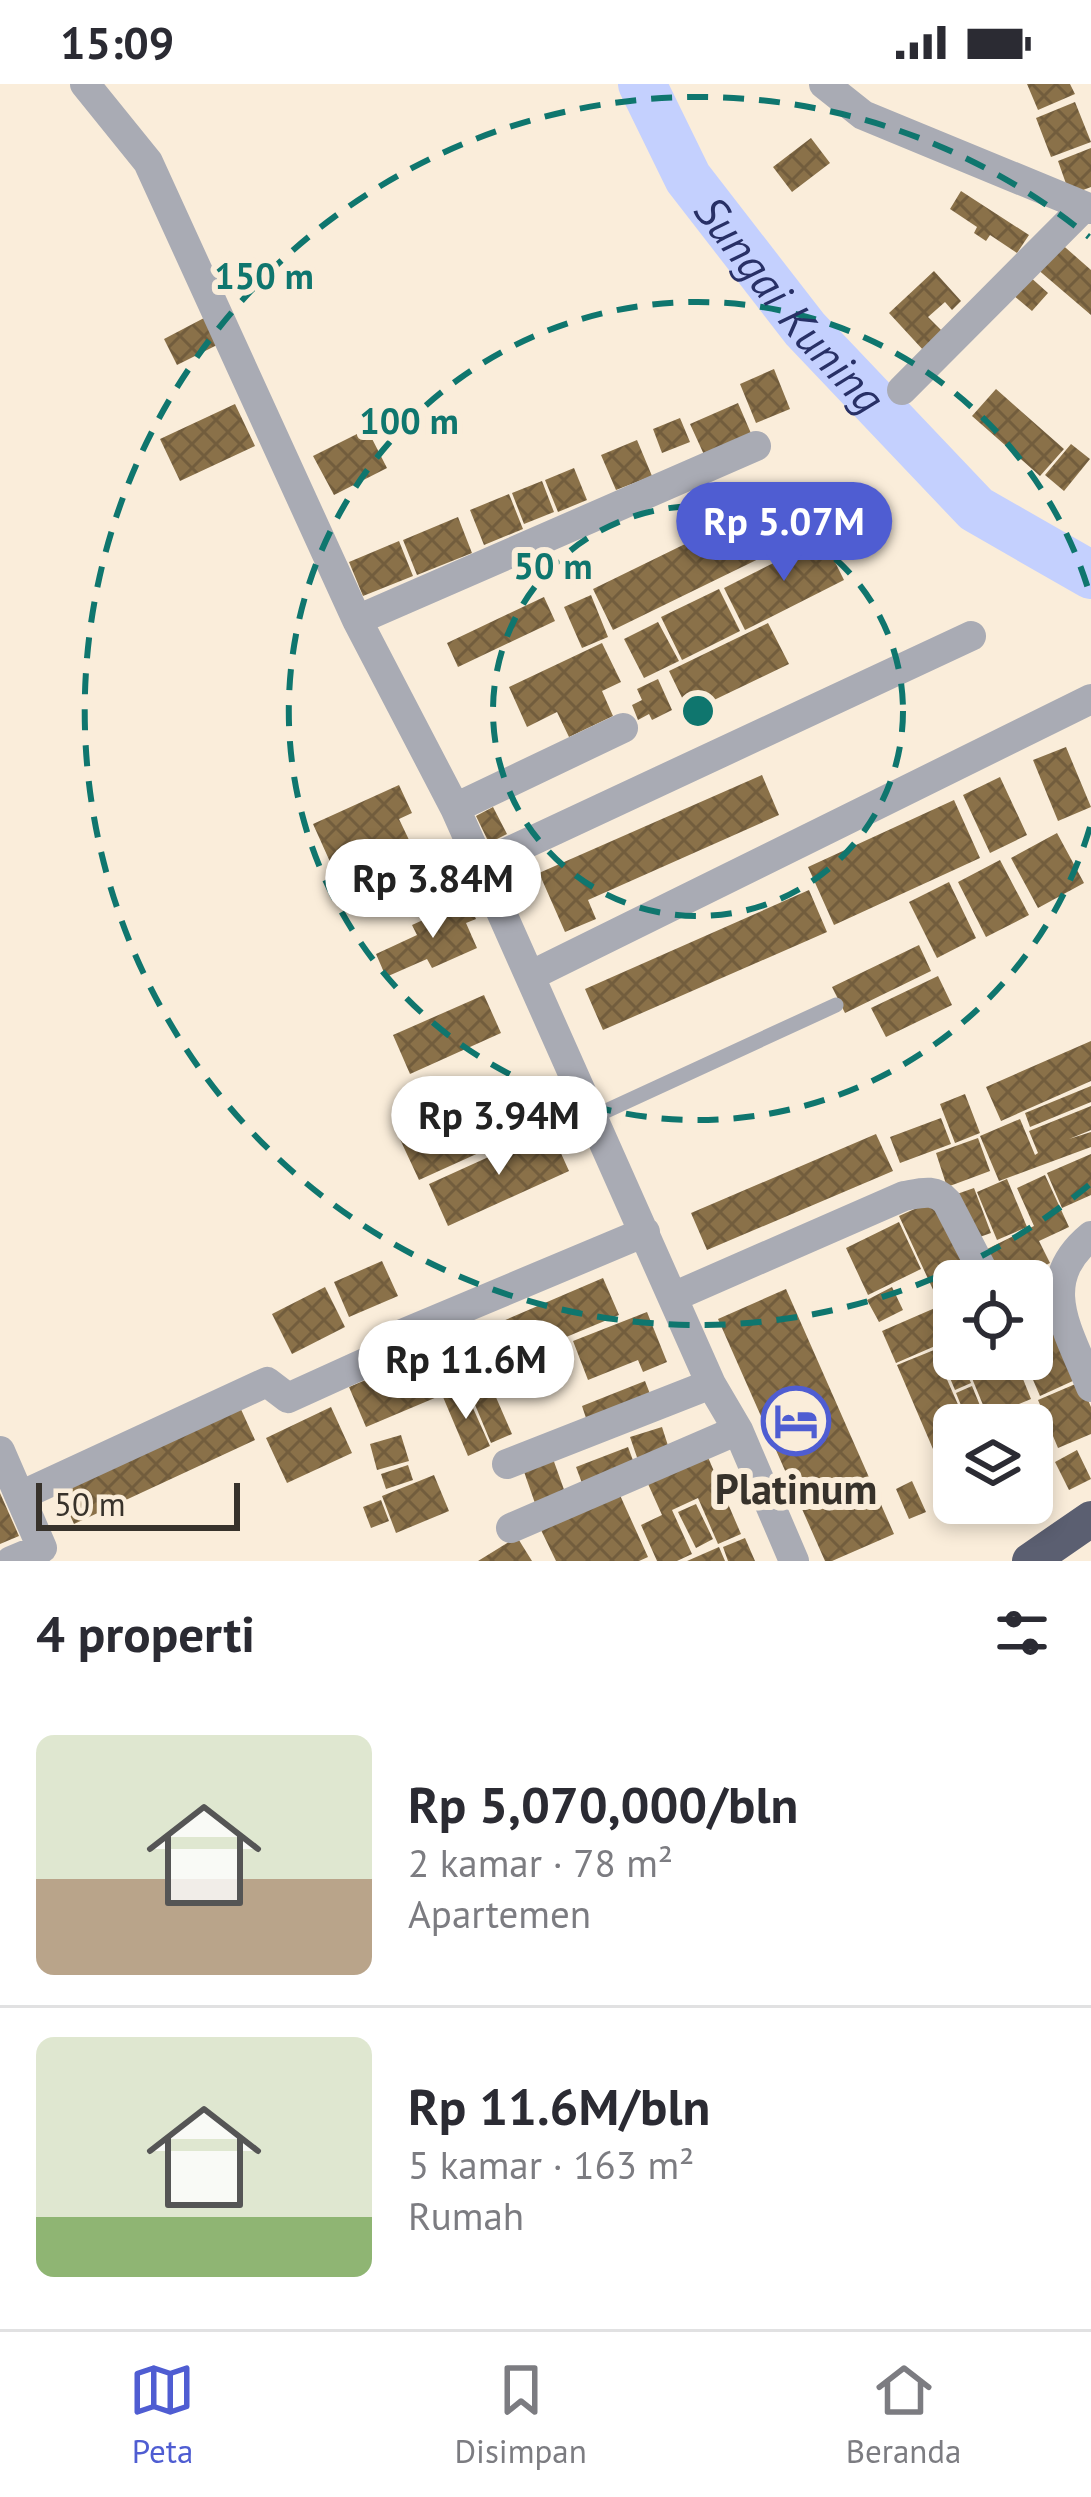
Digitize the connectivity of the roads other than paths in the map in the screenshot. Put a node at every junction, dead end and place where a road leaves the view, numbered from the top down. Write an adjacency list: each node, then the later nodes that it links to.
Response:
1 (85, 84): 6 (street)
2 (824, 84): 3 (street)
3 (1087, 208): 4 (street)
4 (902, 390)
5 (756, 446): 6 (street)
6 (357, 620): 10 (street)
7 (971, 635): 11 (street)
8 (1091, 699): 12 (street)
9 (623, 728): 10 (street)
10 (455, 808): 11 (street)
11 (480, 865): 12 (street)
12 (530, 976): 14 (street)
13 (836, 1005): 14 (lane)
14 (592, 1117): 15 (street)
15 (644, 1232): 18 (street); 24 (street)
16 (1091, 1236): 20 (street)
17 (977, 1260): 18 (street)
18 (673, 1297): 19 (street)
19 (711, 1384): 21 (street); 23 (street)
20 (1091, 1388)
21 (738, 1430): 26 (street); 28 (street)
22 (0, 1451): 24 (street)
23 (507, 1463)
24 (20, 1496): 27 (street)
25 (1091, 1519): 29 (highway)
26 (511, 1528)
27 (11, 1561)
28 (794, 1561)
29 (1030, 1561)

